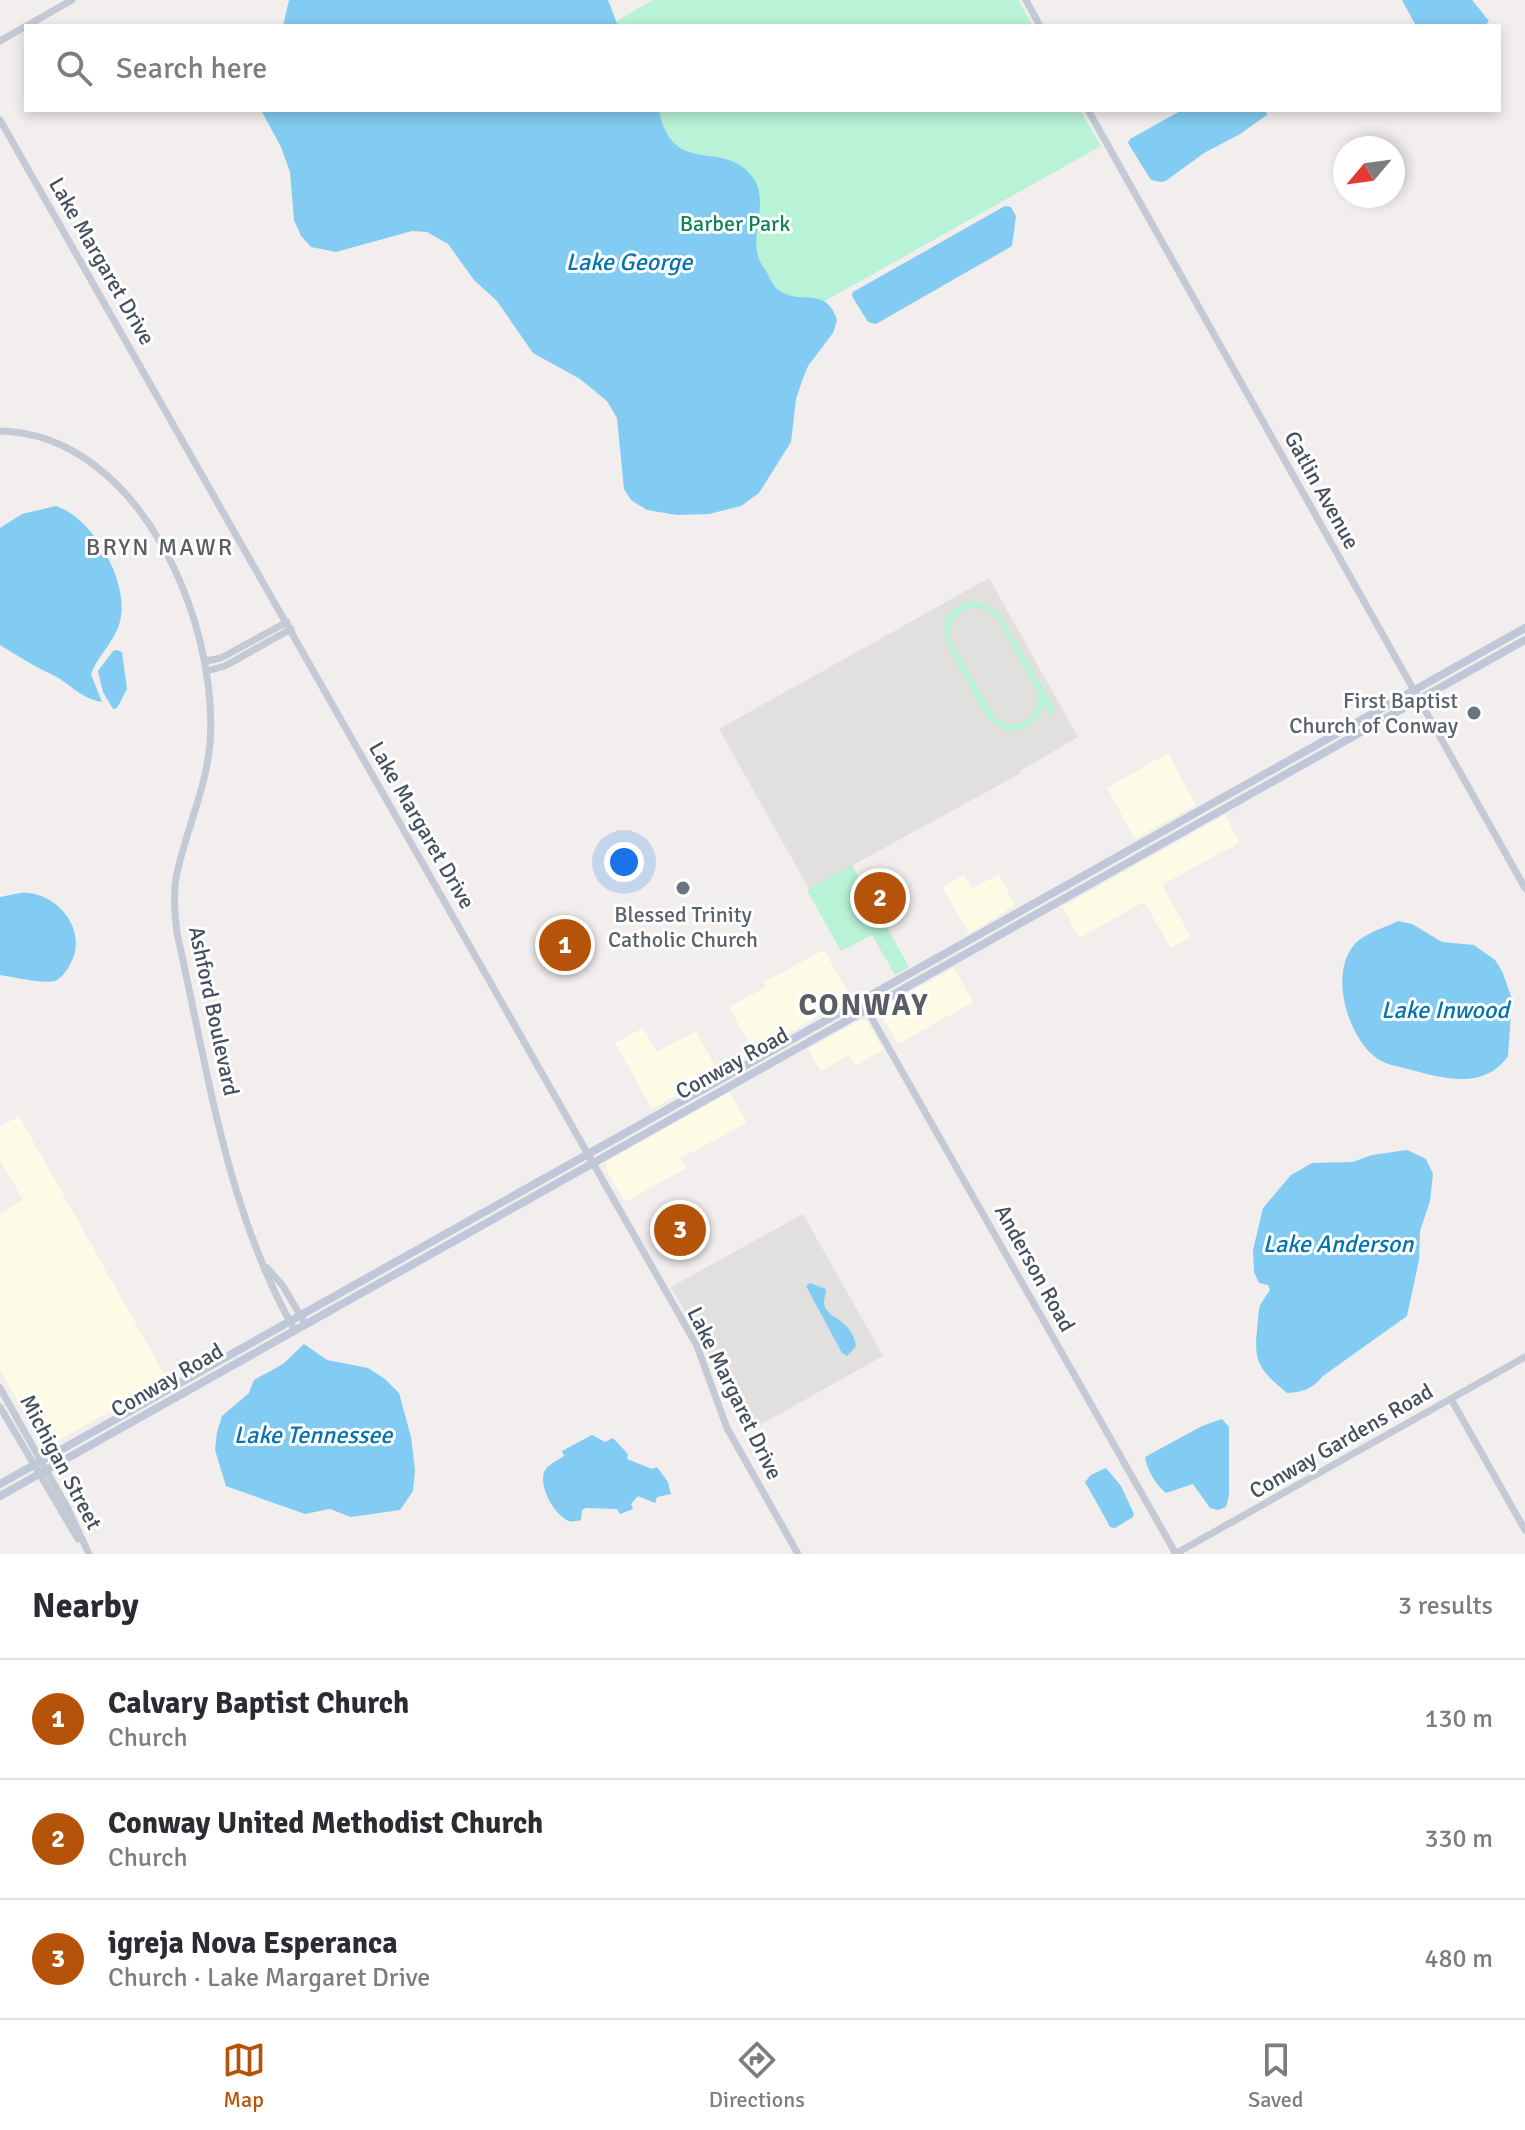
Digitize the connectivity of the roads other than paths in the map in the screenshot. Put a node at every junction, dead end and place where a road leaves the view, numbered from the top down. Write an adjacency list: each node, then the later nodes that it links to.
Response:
1 (72, 0): 3 (street)
2 (1026, 0): 4 (street)
3 (30, 24)
4 (1039, 24)
5 (24, 27): 6 (street)
6 (0, 41)
7 (1089, 112): 15 (street, Gatlin Avenue)
8 (0, 120): 10 (street, Lake Margaret Drive)
9 (0, 431): 13 (street, Ashford Boulevard)
10 (289, 626): 13 (street); 14 (street); 28 (street, Lake Margaret Drive)
11 (1525, 628): 15 (main road, Conway Road)
12 (1525, 640): 16 (main road, Conway Road)
13 (206, 661): 14 (street, Ashford Boulevard)
14 (207, 671): 30 (street, Ashford Boulevard)
15 (1414, 690): 16 (street, Gatlin Avenue); 17 (main road, Conway Road)
16 (1419, 700): 19 (main road, Conway Road); 21 (street, Gatlin Avenue)
17 (1203, 808): 18 (main road, Conway Road); 19 (main road)
18 (1163, 831): 20 (main road); 22 (main road, Conway Road)
19 (1182, 832): 20 (main road, Conway Road)
20 (1141, 855): 23 (main road, Conway Road)
21 (1525, 888)
22 (1050, 894): 23 (main road); 24 (main road, Conway Road)
23 (1025, 920): 25 (main road, Conway Road)
24 (862, 1001): 25 (street, Anderson Road); 26 (main road, Conway Road)
25 (867, 1010): 27 (main road, Conway Road); 48 (street, Anderson Road)
26 (788, 1041): 27 (main road); 28 (main road, Conway Road)
27 (771, 1062): 29 (main road, Conway Road)
28 (587, 1153): 29 (street, Lake Margaret Drive); 31 (main road, Conway Road)
29 (592, 1162): 33 (main road, Conway Road); 47 (street, Lake Margaret Drive)
30 (265, 1267): 31 (street, Ashford Boulevard); 32 (street, Ashford Boulevard)
31 (299, 1314): 32 (main road, Conway Road); 33 (street, Ashford Boulevard)
32 (289, 1320): 34 (street, Ashford Boulevard); 35 (main road, Conway Road)
33 (304, 1323): 34 (main road, Conway Road)
34 (294, 1329): 38 (main road, Conway Road)
35 (224, 1357): 38 (main road); 41 (main road, Conway Road)
36 (1525, 1357): 39 (street, Conway Gardens Road)
37 (0, 1388): 41 (street, Michigan Street)
38 (190, 1388): 42 (main road, Conway Road)
39 (1451, 1399): 45 (street); 48 (street, Conway Gardens Road)
40 (0, 1407): 41 (street, Michigan Street)
41 (37, 1463): 42 (street, Michigan Street); 43 (main road, Conway Road)
42 (42, 1472): 44 (main road, Conway Road); 46 (street, Michigan Street)
43 (0, 1484)
44 (0, 1496)
45 (1525, 1530)
46 (88, 1554)
47 (798, 1554)
48 (1176, 1554)

